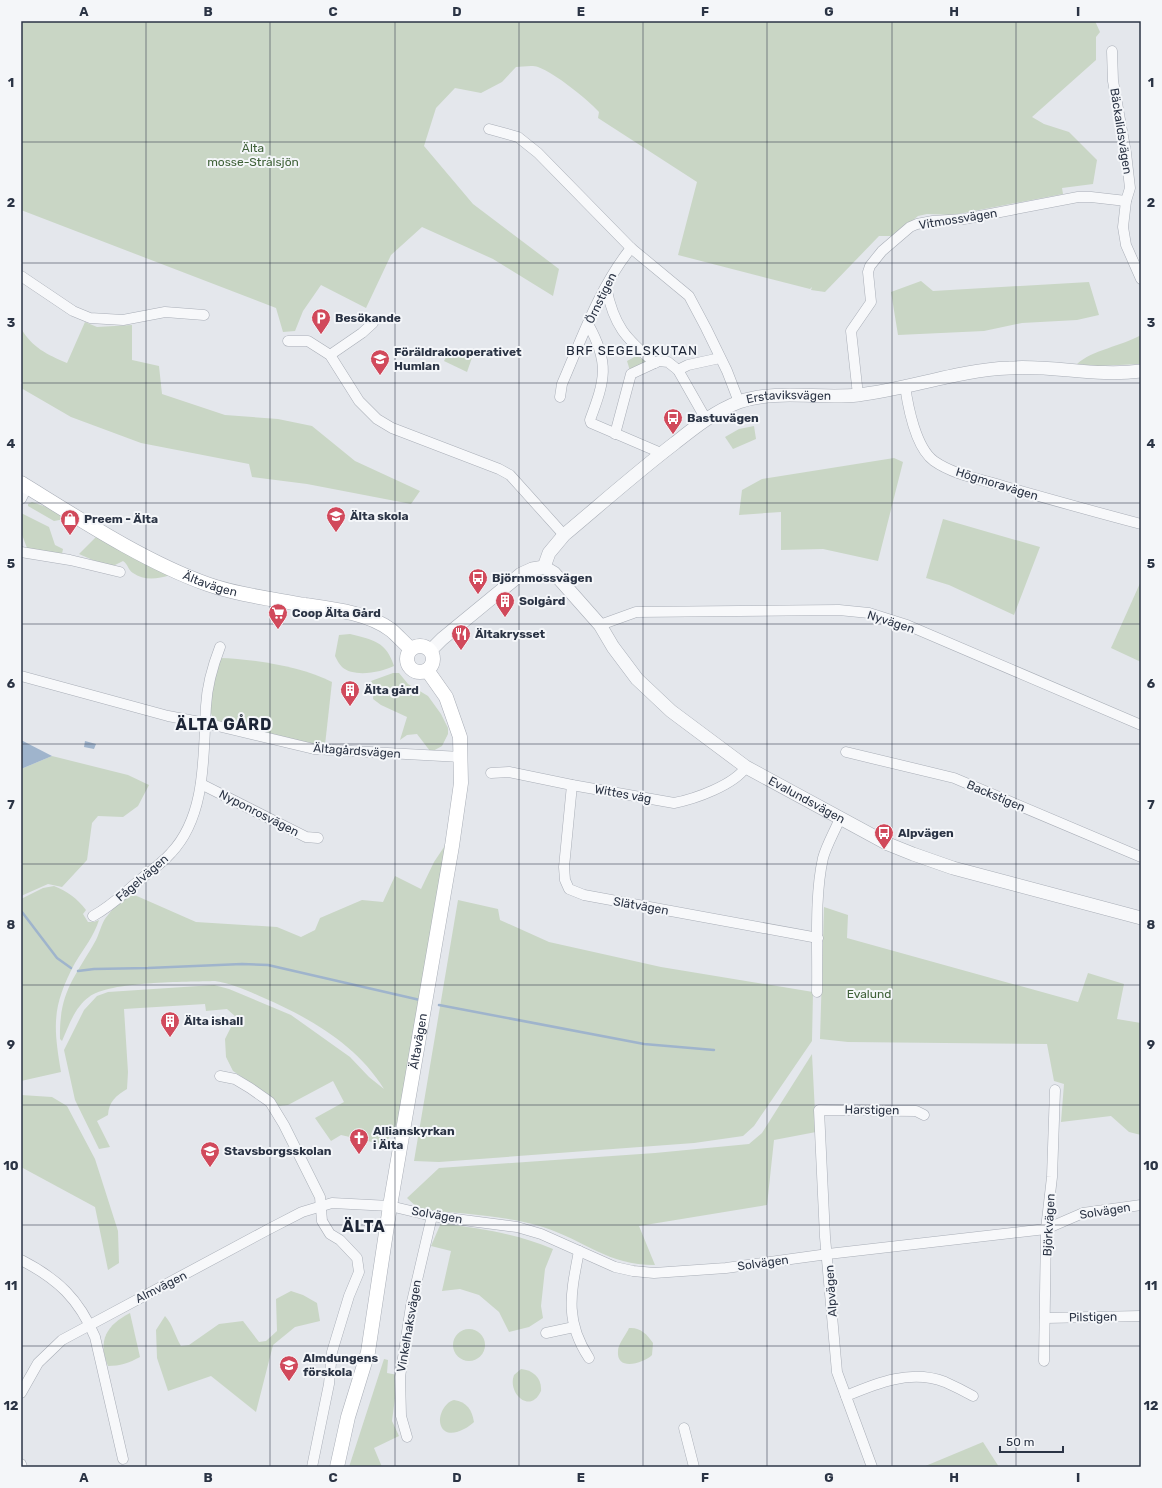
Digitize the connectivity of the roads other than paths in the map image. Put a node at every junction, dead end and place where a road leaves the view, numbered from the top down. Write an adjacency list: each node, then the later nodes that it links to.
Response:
1 (1112, 51): 3 (street, Bäckalidsvägen)
2 (489, 129): 4 (street)
3 (1126, 201): 6 (street, Bäckalidsvägen); 18 (street, Vitmossvägen)
4 (631, 248): 7 (street, Örnstigen); 13 (street)
5 (21, 276): 8 (street)
6 (1141, 279)
7 (606, 287): 10 (street, Örnstigen); 14 (street)
8 (204, 315)
9 (373, 323): 12 (street)
10 (588, 324): 19 (street, Örnstigen); 22 (street)
11 (288, 341): 12 (street)
12 (330, 354): 26 (street)
13 (720, 358): 15 (street); 20 (street)
14 (655, 363): 15 (street); 22 (street)
15 (678, 370): 21 (street)
16 (1141, 371): 17 (street, Erstaviksvägen)
17 (905, 386): 18 (street, Erstaviksvägen); 25 (street, Högmoravägen)
18 (858, 395): 20 (street, Erstaviksvägen)
19 (560, 397)
20 (739, 402): 23 (street, Erstaviksvägen)
21 (703, 414)
22 (615, 434): 23 (street)
23 (662, 454): 26 (street, Erstaviksvägen)
24 (23, 490): 32 (main road, Ältavägen)
25 (1141, 524)
26 (564, 535): 28 (street, Erstaviksvägen)
27 (21, 552): 29 (street)
28 (544, 567): 30 (street, Evalundsvägen); 33 (street)
29 (120, 572)
30 (600, 624): 37 (street, Nyvägen); 40 (street, Evalundsvägen)
31 (220, 647): 36 (street, Fågelvägen)
32 (411, 649): 33 (main road); 34 (main road)
33 (431, 650): 34 (main road)
34 (427, 670): 39 (main road, Ältavägen)
35 (21, 676): 36 (street, Ältagårdsvägen)
36 (205, 723): 39 (street, Ältagårdsvägen); 42 (street, Fågelvägen)
37 (1141, 725)
38 (846, 752): 46 (street, Backstigen)
39 (462, 757): 56 (main road, Ältavägen)
40 (746, 767): 43 (street, Wittes väg); 44 (street, Evalundsvägen)
41 (491, 773): 43 (street, Wittes väg)
42 (201, 784): 45 (street, Nyponrosvägen); 47 (street, Fågelvägen)
43 (572, 785): 49 (street, Slätvägen)
44 (840, 818): 48 (street, Evalundsvägen); 49 (street)
45 (318, 838)
46 (1141, 857)
47 (93, 916)
48 (1141, 918)
49 (818, 938): 50 (street)
50 (817, 992)
51 (220, 1076): 55 (street)
52 (1055, 1090): 59 (street, Björkvägen)
53 (819, 1110): 54 (street, Harstigen); 61 (street, Alpvägen)
54 (924, 1115)
55 (322, 1206): 56 (street, Almvägen); 65 (street, Almvägen); 79 (street)
56 (390, 1206): 58 (street, Solvägen); 73 (main road, Ältavägen)
57 (1141, 1206): 59 (street, Solvägen)
58 (432, 1216): 60 (street, Solvägen); 75 (street, Vinkelhaksvägen)
59 (1046, 1229): 61 (street, Solvägen); 64 (street, Björkvägen)
60 (579, 1251): 61 (street, Solvägen); 66 (street)
61 (828, 1254): 71 (street, Alpvägen)
62 (21, 1260): 65 (street)
63 (1141, 1316): 64 (street, Pilstigen)
64 (1045, 1318): 69 (street, Björkvägen)
65 (89, 1324): 70 (street, Almvägen); 76 (street)
66 (574, 1327): 67 (street); 68 (street)
67 (546, 1333)
68 (589, 1358)
69 (1044, 1361)
70 (21, 1393)
71 (846, 1396): 72 (street); 83 (street, Alpvägen)
72 (973, 1396)
73 (348, 1417): 80 (main road, Ältavägen); 81 (main road, Ältavägen)
74 (684, 1428): 82 (street)
75 (407, 1437)
76 (123, 1459)
77 (21, 1464): 78 (street)
78 (22, 1467)
79 (312, 1467)
80 (329, 1467)
81 (337, 1467)
82 (694, 1467)
83 (872, 1467)

